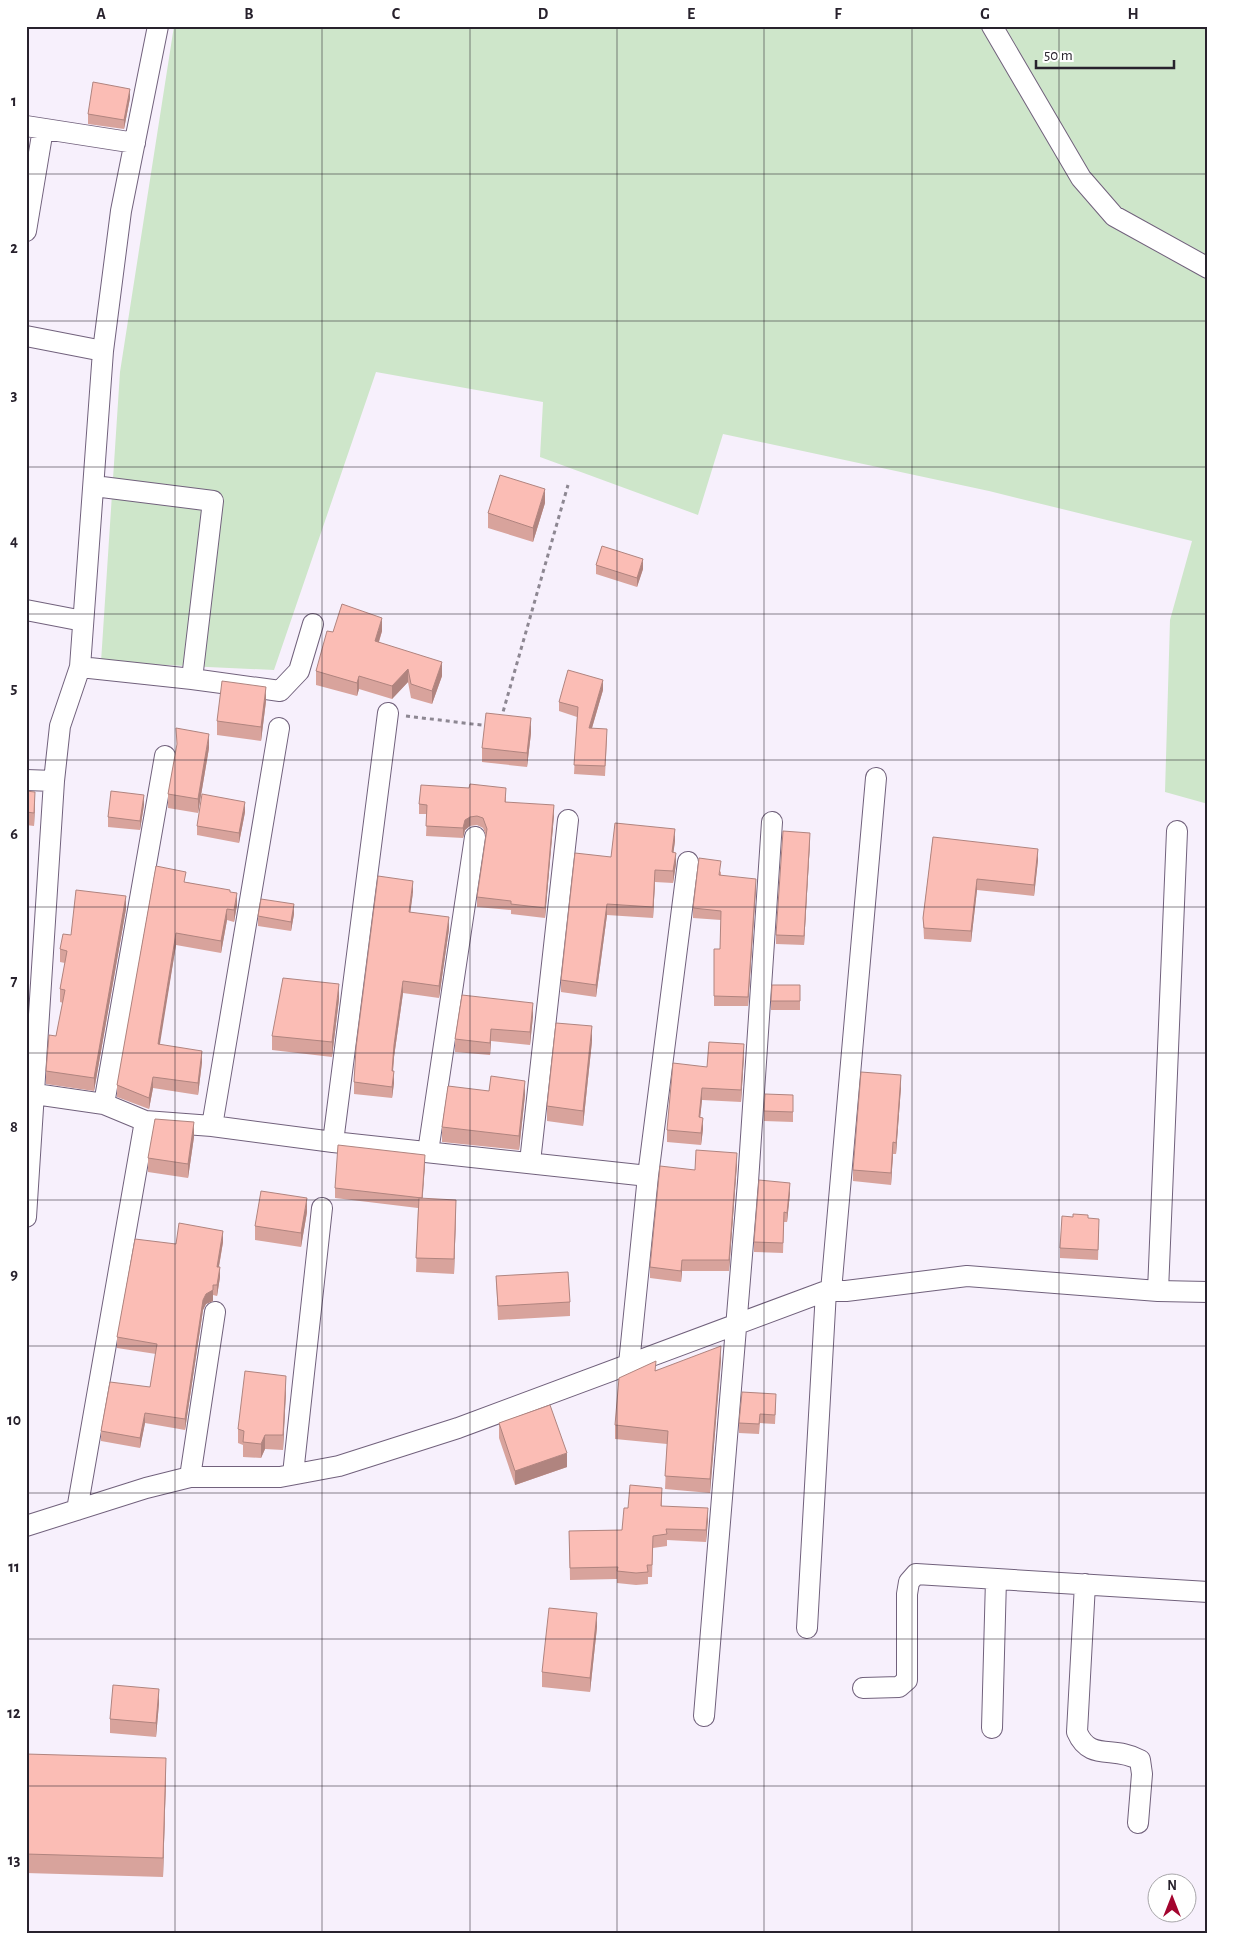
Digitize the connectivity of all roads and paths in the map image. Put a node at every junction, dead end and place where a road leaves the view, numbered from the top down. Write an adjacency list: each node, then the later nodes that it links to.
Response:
1 (158, 26): 4 (street)
2 (992, 26): 6 (street)
3 (35, 128): 4 (street); 5 (street)
4 (135, 143): 8 (street)
5 (26, 231)
6 (1208, 268)
7 (26, 336): 8 (street)
8 (102, 351): 10 (street)
9 (568, 485): 16 (path)
10 (94, 486): 12 (street); 15 (street)
11 (26, 610): 12 (street)
12 (82, 621): 14 (street)
13 (313, 624): 15 (street)
14 (80, 667): 15 (street); 21 (street)
15 (192, 679)
16 (388, 713): 32 (street)
17 (278, 728): 31 (street)
18 (165, 756): 29 (street)
19 (876, 778): 39 (street)
20 (26, 780): 21 (street)
21 (54, 781): 27 (street)
22 (568, 820): 35 (street)
23 (772, 822): 43 (street)
24 (1177, 831): 40 (street)
25 (475, 837): 34 (street)
26 (688, 862): 36 (street)
27 (32, 1042): 28 (street)
28 (35, 1094): 29 (street); 33 (street)
29 (104, 1104): 30 (street)
30 (145, 1121): 31 (street); 47 (street)
31 (212, 1126): 32 (street)
32 (333, 1142): 34 (street)
33 (29, 1144): 37 (street)
34 (428, 1152): 35 (street)
35 (530, 1162): 36 (street)
36 (648, 1176): 44 (street)
37 (27, 1208)
38 (322, 1208): 45 (street)
39 (828, 1291): 40 (street); 43 (street); 52 (street)
40 (1158, 1291): 41 (street)
41 (1208, 1292)
42 (215, 1312): 46 (street)
43 (736, 1324): 44 (street); 54 (street)
44 (629, 1364): 45 (street)
45 (293, 1474): 46 (street)
46 (190, 1477): 47 (street)
47 (77, 1510): 48 (street)
48 (26, 1526)
49 (996, 1579): 50 (street); 53 (street); 55 (street)
50 (1085, 1584): 51 (street); 56 (street)
51 (1208, 1592)
52 (807, 1628)
53 (863, 1688)
54 (704, 1716)
55 (992, 1728)
56 (1138, 1823)

